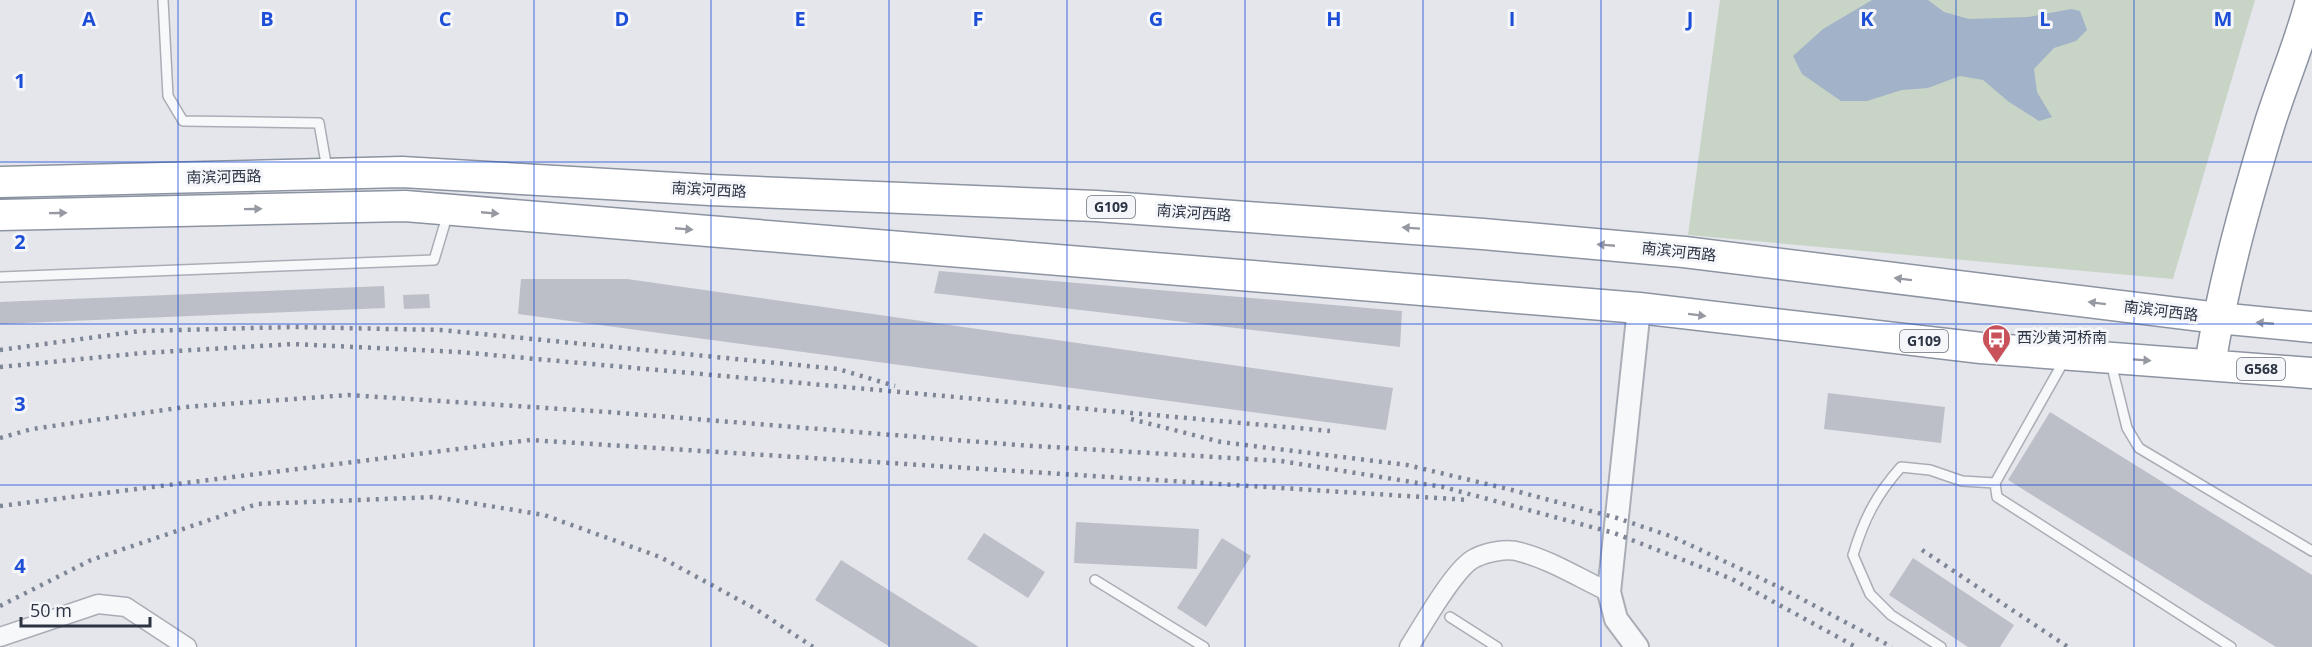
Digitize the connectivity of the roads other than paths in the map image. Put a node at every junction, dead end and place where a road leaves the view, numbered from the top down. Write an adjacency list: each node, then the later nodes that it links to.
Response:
1 (163, 0): 3 (lane)
2 (2309, 7): 10 (highway)
3 (328, 174): 4 (highway, 南滨河西路 / G109); 5 (highway, 南滨河西路 / G109)
4 (0, 182)
5 (404, 189): 6 (highway, 南滨河西路 / G109); 7 (highway, 南滨河西路 / G109, one-way to 5); 10 (highway, 南滨河西路 / G109, one-way to 5)
6 (449, 210): 8 (lane); 9 (highway, 南滨河西路 / G109, one-way to 9)
7 (0, 215)
8 (0, 277)
9 (1639, 308): 12 (highway, G109, one-way to 12); 19 (street)
10 (2218, 318): 11 (highway, 南滨河西路, one-way to 10); 14 (highway)
11 (2312, 327)
12 (2068, 354): 13 (highway, G109); 16 (lane)
13 (2110, 358): 14 (highway, G109, one-way to 14); 17 (lane)
14 (2210, 365): 15 (highway, G568)
15 (2312, 374)
16 (1995, 483): 27 (lane); 28 (lane)
17 (2312, 551)
18 (1095, 580): 23 (lane)
19 (1609, 592): 24 (street); 26 (street)
20 (1450, 617): 25 (lane)
21 (0, 637): 22 (street)
22 (188, 647)
23 (1204, 647)
24 (1409, 647)
25 (1497, 647)
26 (1637, 647)
27 (1941, 647)
28 (2231, 647)

